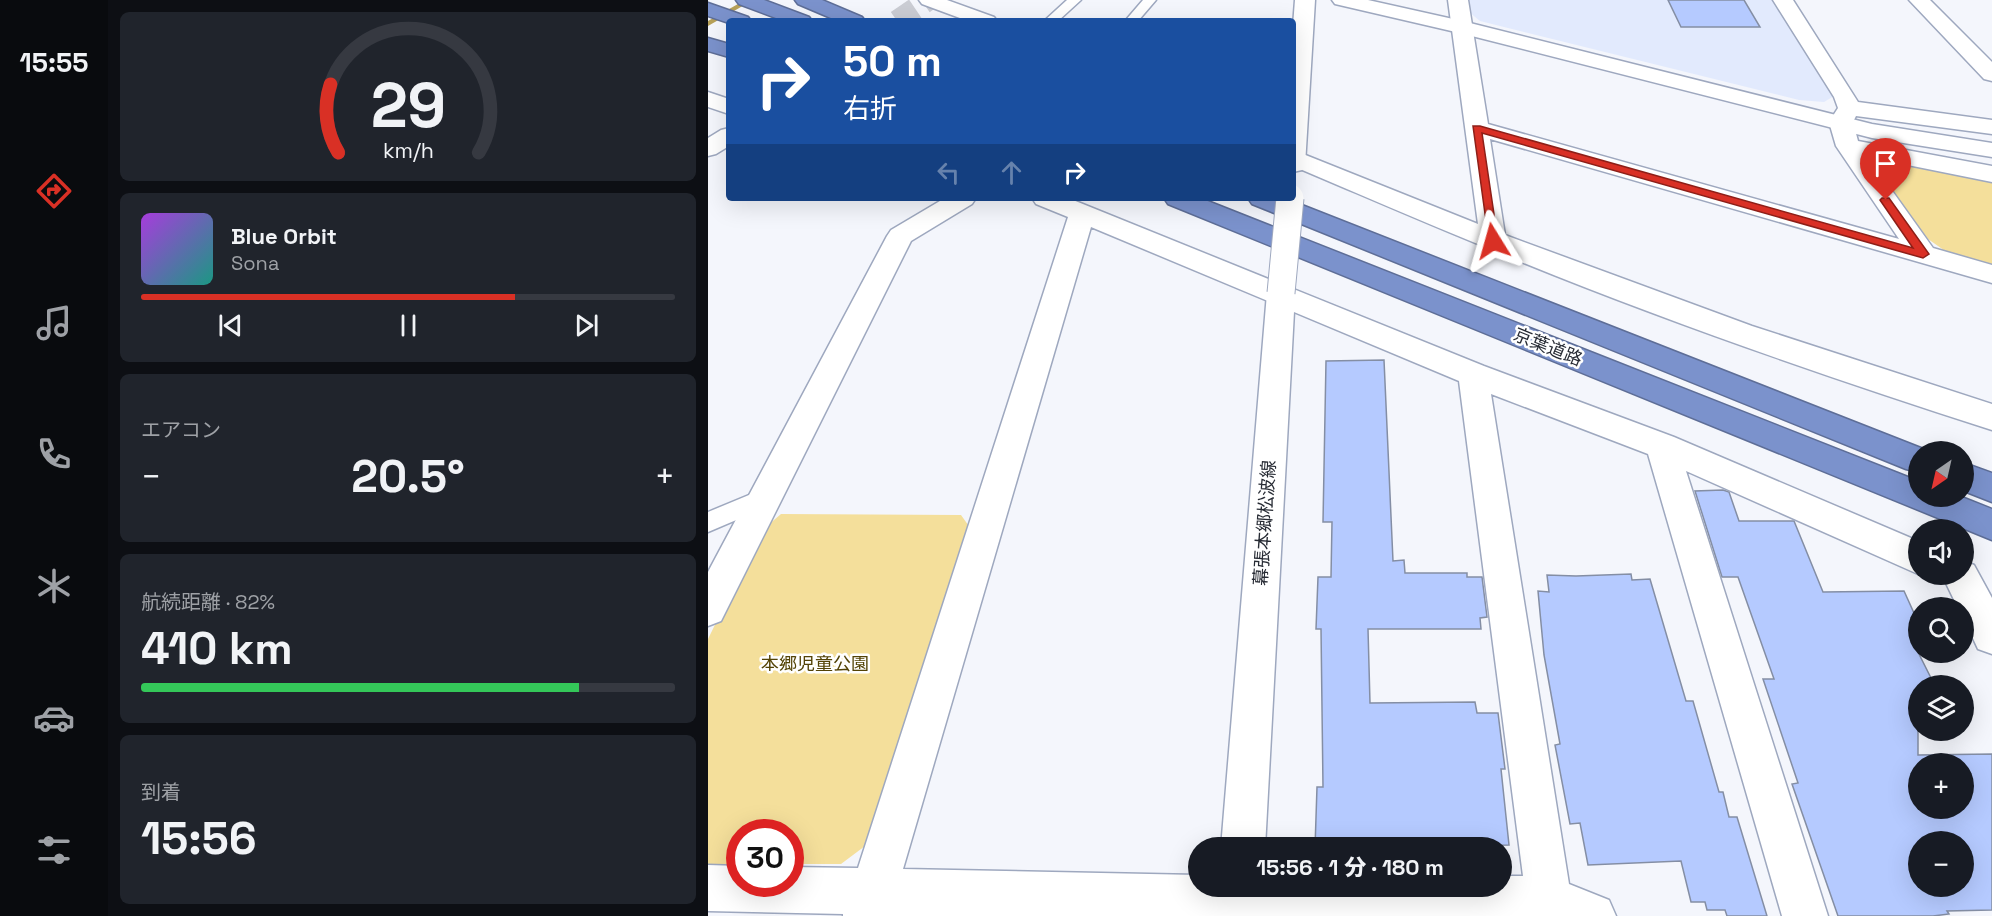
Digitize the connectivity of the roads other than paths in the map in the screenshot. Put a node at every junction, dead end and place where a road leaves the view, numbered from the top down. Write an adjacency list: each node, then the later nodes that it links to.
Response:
1 (746, 0): 13 (highway)
2 (805, 0): 14 (highway)
3 (929, 0): 15 (street)
4 (1076, 0): 16 (lane)
5 (1150, 0): 17 (lane)
6 (1305, 0): 25 (street)
7 (1342, 0): 18 (street)
8 (1458, 0): 18 (street)
9 (1783, 0): 24 (street)
10 (1919, 0): 21 (street)
11 (708, 9): 12 (highway)
12 (733, 18)
13 (794, 18)
14 (848, 18)
15 (979, 18)
16 (1054, 18)
17 (1134, 18)
18 (1462, 27): 24 (street); 27 (street)
19 (708, 44): 20 (highway)
20 (726, 50)
21 (1992, 74)
22 (708, 99): 23 (street)
23 (726, 106)
24 (1845, 115): 26 (street); 29 (street); 31 (street)
25 (1296, 118)
26 (1992, 127)
27 (1477, 128): 40 (street); 41 (street)
28 (726, 137): 30 (street)
29 (1848, 146): 33 (street); 41 (street)
30 (708, 149)
31 (1992, 150)
32 (1296, 158): 40 (street)
33 (1992, 174)
34 (958, 201): 51 (street)
35 (1052, 201): 39 (street)
36 (1184, 201): 50 (highway, 京葉道路)
37 (1268, 201): 47 (highway, 京葉道路)
38 (1290, 201): 43 (street, 幕張本郷松波線, bridge)
39 (1082, 215): 43 (street); 62 (street)
40 (1493, 241): 45 (street)
41 (1923, 254): 42 (street)
42 (1992, 274)
43 (1281, 293): 44 (street); 59 (street, 幕張本郷松波線)
44 (1473, 374): 46 (street); 63 (street)
45 (1992, 417)
46 (1662, 446): 55 (street); 65 (street)
47 (1908, 455)
48 (1974, 481): 49 (highway)
49 (1992, 488)
50 (1908, 492)
51 (766, 496): 53 (lane); 57 (street)
52 (1947, 507): 54 (highway, 京葉道路)
53 (708, 522)
54 (1992, 525)
55 (1908, 554)
56 (1972, 585): 58 (street)
57 (708, 609)
58 (1992, 636)
59 (1244, 837)
60 (708, 888): 62 (street)
61 (1239, 900): 62 (street); 63 (street)
62 (870, 903)
63 (1550, 908): 64 (street)
64 (1593, 916)
65 (1805, 916)

